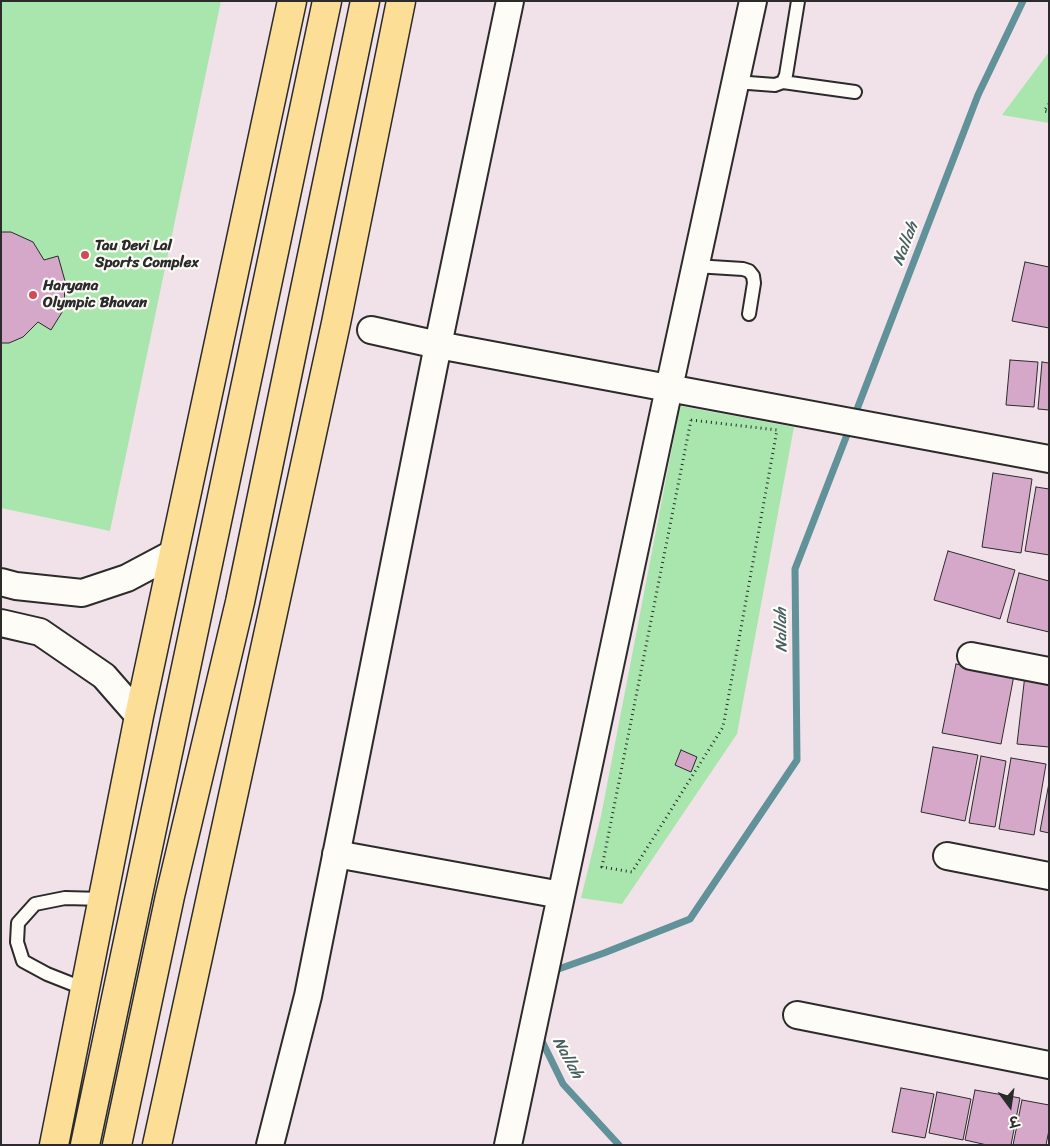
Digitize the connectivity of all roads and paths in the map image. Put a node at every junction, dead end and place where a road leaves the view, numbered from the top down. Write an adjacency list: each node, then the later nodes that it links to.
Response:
1 (292, 1): 20 (highway)
2 (327, 1): 35 (highway)
3 (365, 1): 36 (highway)
4 (402, 1): 37 (highway)
5 (510, 1): 16 (street)
6 (753, 1): 8 (street)
7 (798, 1): 9 (lane)
8 (735, 82): 9 (lane); 13 (street)
9 (783, 82): 10 (lane)
10 (855, 92)
11 (1049, 104): 12 (path)
12 (1049, 112)
13 (696, 266): 14 (lane); 17 (street)
14 (749, 314)
15 (371, 330): 16 (street)
16 (438, 345): 17 (street); 26 (street)
17 (669, 388): 19 (street); 29 (street)
18 (777, 430): 18 (path)
19 (1049, 460)
20 (174, 553): 21 (street); 25 (highway)
21 (1, 582)
22 (1, 622): 25 (street)
23 (971, 656): 24 (street)
24 (1049, 671)
25 (139, 716): 30 (highway)
26 (336, 854): 29 (street); 38 (street)
27 (947, 856): 28 (street)
28 (1049, 876)
29 (561, 895): 39 (street)
30 (103, 899): 31 (highway); 31 (lane)
31 (85, 989): 34 (highway)
32 (798, 1015): 33 (street)
33 (1049, 1065)
34 (54, 1145)
35 (84, 1145)
36 (117, 1145)
37 (157, 1145)
38 (270, 1145)
39 (508, 1145)

